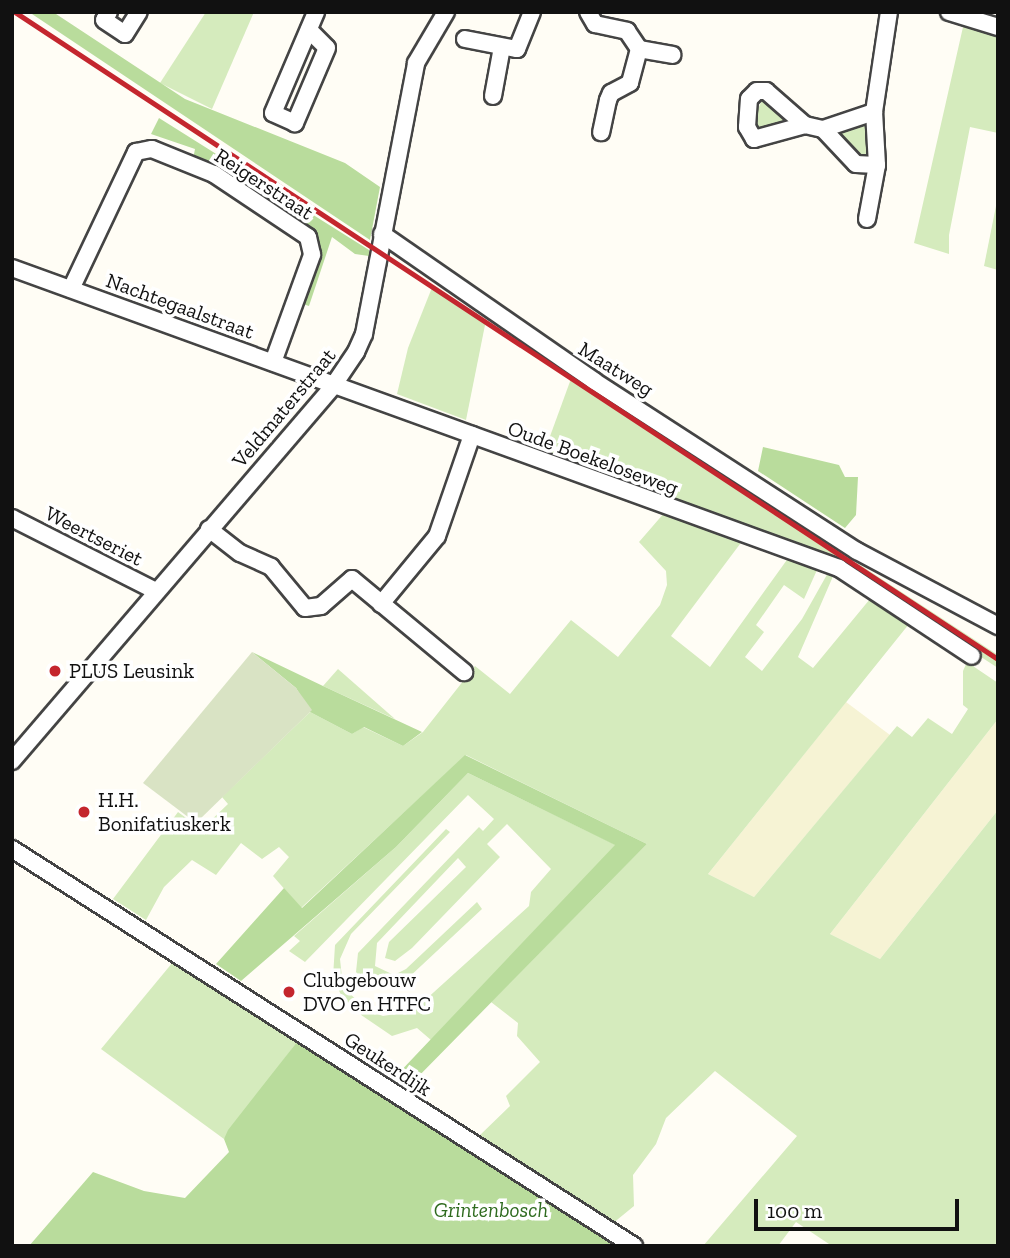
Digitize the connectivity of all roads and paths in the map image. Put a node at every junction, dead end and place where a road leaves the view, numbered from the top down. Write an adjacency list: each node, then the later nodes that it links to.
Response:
1 (109, 12): 2 (street)
2 (139, 12)
3 (316, 12): 10 (street)
4 (446, 12): 22 (street, Veldmaterstraat)
5 (532, 12): 12 (street)
6 (588, 12): 13 (street)
7 (890, 12): 16 (street)
8 (949, 12): 9 (street)
9 (998, 27)
10 (309, 30): 10 (street)
11 (465, 39): 12 (street)
12 (502, 47): 15 (street)
13 (639, 49): 14 (street); 19 (street)
14 (672, 55)
15 (493, 96)
16 (874, 113): 18 (street); 20 (street)
17 (805, 125): 18 (street)
18 (823, 129): 20 (street)
19 (601, 132)
20 (877, 165): 21 (street)
21 (867, 219)
22 (382, 234): 26 (street, Veldmaterstraat); 30 (street, Maatweg)
23 (12, 268): 24 (street, Nachtegaalstraat)
24 (71, 289): 25 (street, Nachtegaalstraat); 25 (street, Reigerstraat)
25 (273, 362): 26 (street, Nachtegaalstraat)
26 (333, 386): 27 (street, Oude Boekeloseweg); 29 (street, Veldmaterstraat)
27 (472, 435): 31 (street, Oude Boekeloseweg); 33 (street)
28 (12, 518): 32 (street, Weertseriet)
29 (209, 529): 32 (street, Veldmaterstraat); 33 (street)
30 (856, 551): 31 (street); 34 (street)
31 (839, 568): 35 (street, Oude Boekeloseweg)
32 (156, 592): 37 (street, Veldmaterstraat)
33 (381, 604): 36 (street)
34 (998, 626)
35 (972, 656)
36 (464, 673)
37 (12, 763)
38 (12, 849): 39 (street, Geukerdijk)
39 (634, 1246)

